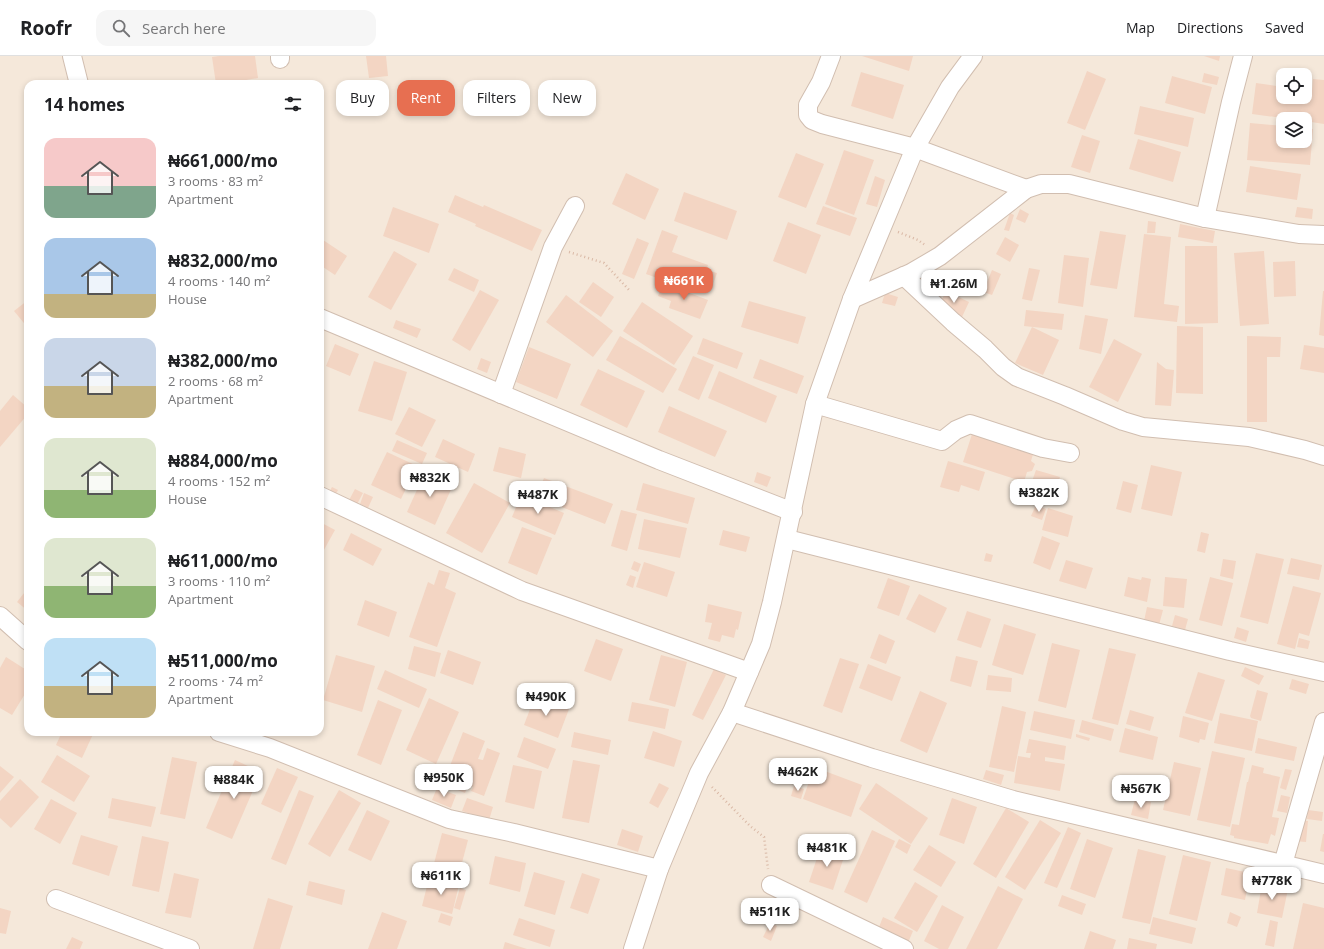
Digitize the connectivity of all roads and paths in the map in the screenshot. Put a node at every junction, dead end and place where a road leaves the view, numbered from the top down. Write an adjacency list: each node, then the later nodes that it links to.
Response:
1 (72, 56): 5 (street)
2 (831, 56): 6 (street)
3 (973, 56): 6 (street)
4 (1243, 56): 9 (street)
5 (78, 80)
6 (915, 148): 7 (street); 10 (street)
7 (1026, 189): 9 (street); 13 (street)
8 (575, 206): 12 (street)
9 (1205, 218): 11 (street)
10 (882, 226): 13 (path); 16 (street)
11 (1324, 235)
12 (553, 248): 15 (path); 18 (street)
13 (940, 256): 14 (street)
14 (904, 276): 16 (street); 21 (street)
15 (630, 291)
16 (852, 299): 19 (street)
17 (324, 320): 18 (street)
18 (501, 394): 23 (street)
19 (815, 404): 20 (street); 23 (street)
20 (1070, 453)
21 (1324, 456)
22 (324, 498): 27 (street)
23 (793, 512): 24 (street)
24 (787, 539): 27 (street); 28 (street)
25 (0, 616): 26 (street)
26 (24, 637)
27 (749, 672): 29 (street)
28 (1324, 672)
29 (732, 712): 32 (street); 33 (street)
30 (1324, 722): 33 (street)
31 (232, 736): 34 (street)
32 (699, 773): 34 (street); 36 (path)
33 (1283, 864): 35 (street)
34 (659, 869): 39 (street)
35 (1324, 874)
36 (771, 885): 40 (street)
37 (56, 899): 38 (street)
38 (190, 949)
39 (633, 949)
40 (904, 949)

